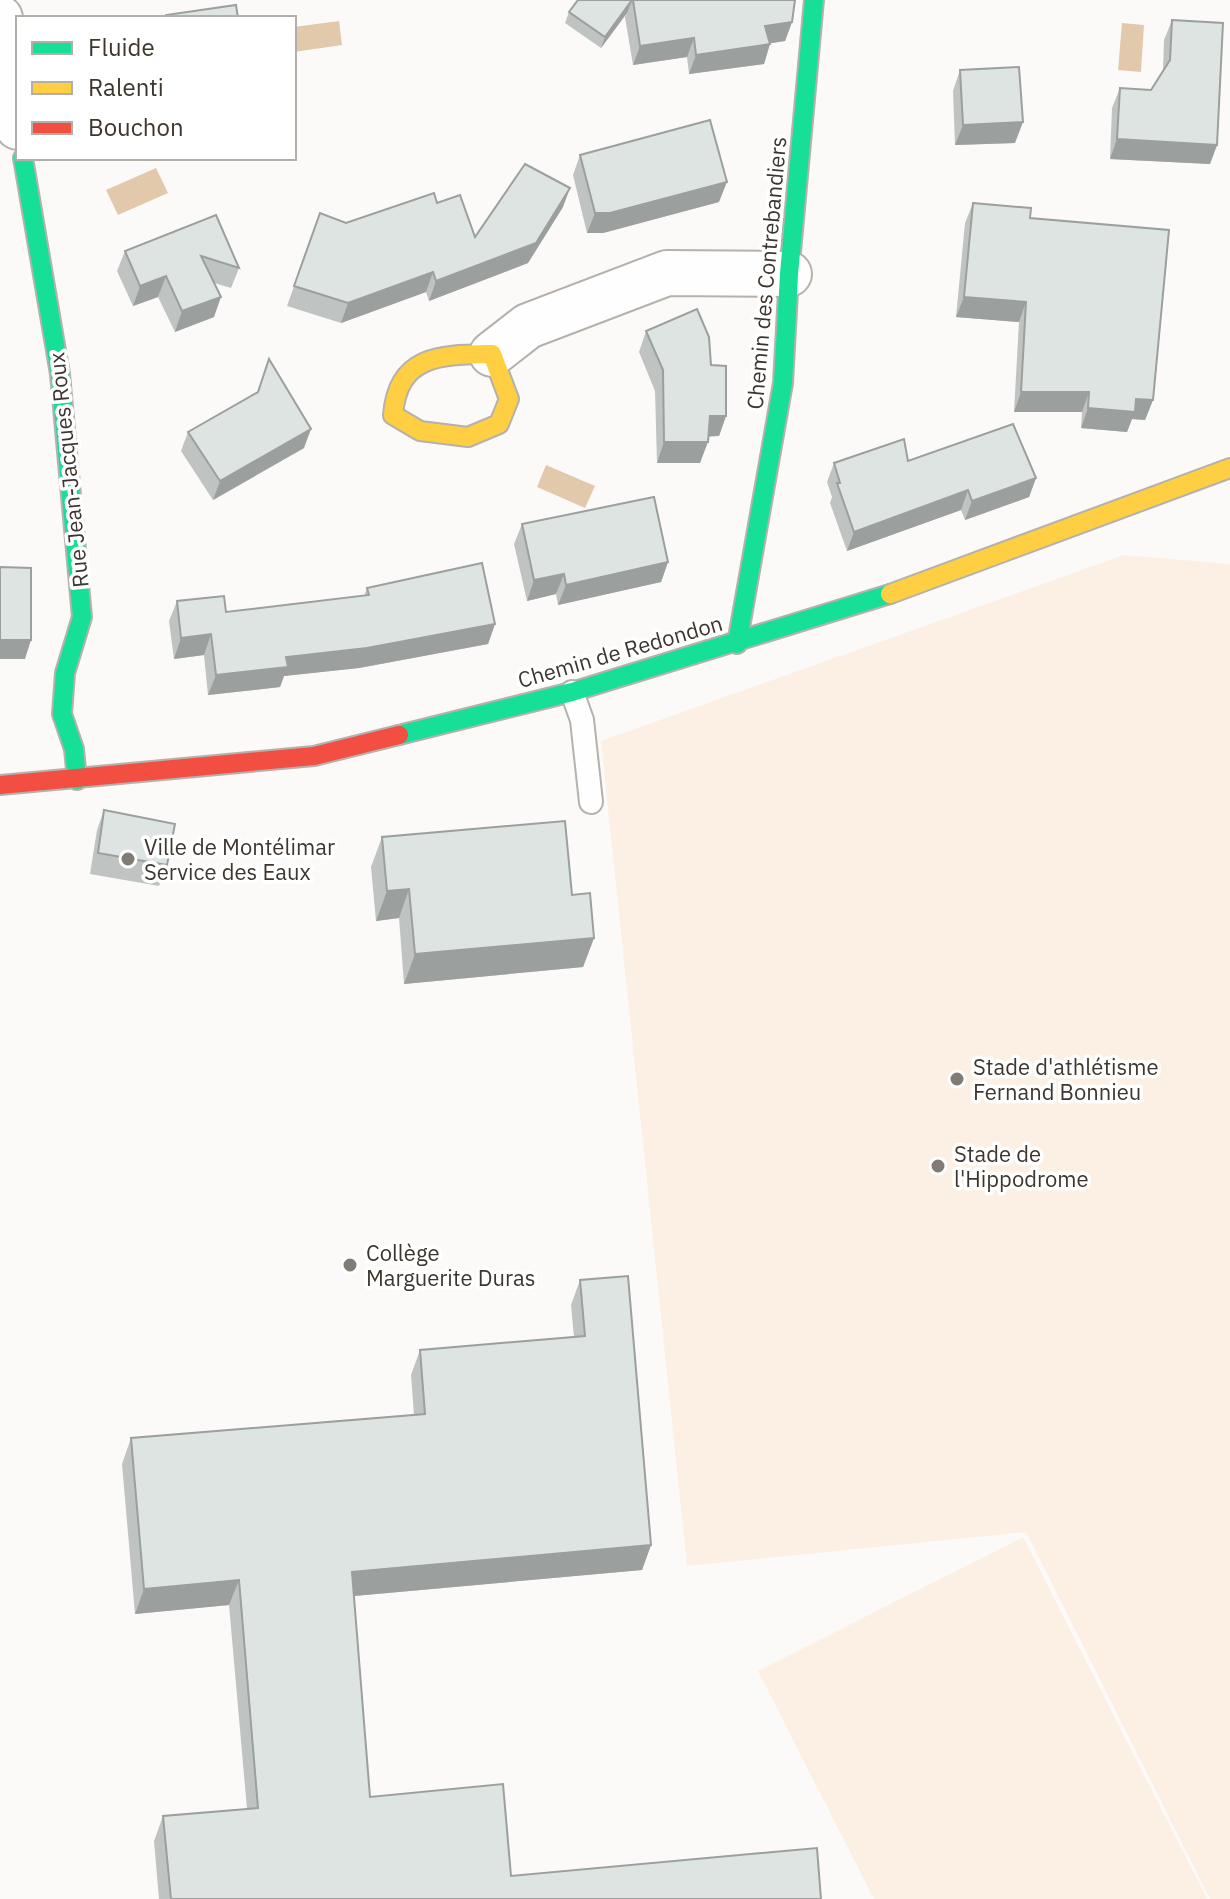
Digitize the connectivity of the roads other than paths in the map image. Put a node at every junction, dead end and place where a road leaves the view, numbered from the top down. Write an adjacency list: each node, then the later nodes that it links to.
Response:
1 (814, 0): 5 (street, Chemin des Contrebandiers)
2 (0, 18): 3 (street)
3 (16, 115)
4 (23, 160): 10 (street, Rue Jean-Jacques Roux)
5 (789, 274): 6 (street); 8 (street, Chemin des Contrebandiers)
6 (492, 354): 6 (street)
7 (1230, 468): 8 (street, Chemin de Redondon)
8 (737, 644): 9 (street, Chemin de Redondon)
9 (572, 692): 10 (street, Chemin de Redondon); 12 (lane)
10 (77, 780): 11 (street, Chemin de Redondon)
11 (0, 785)
12 (591, 802)

